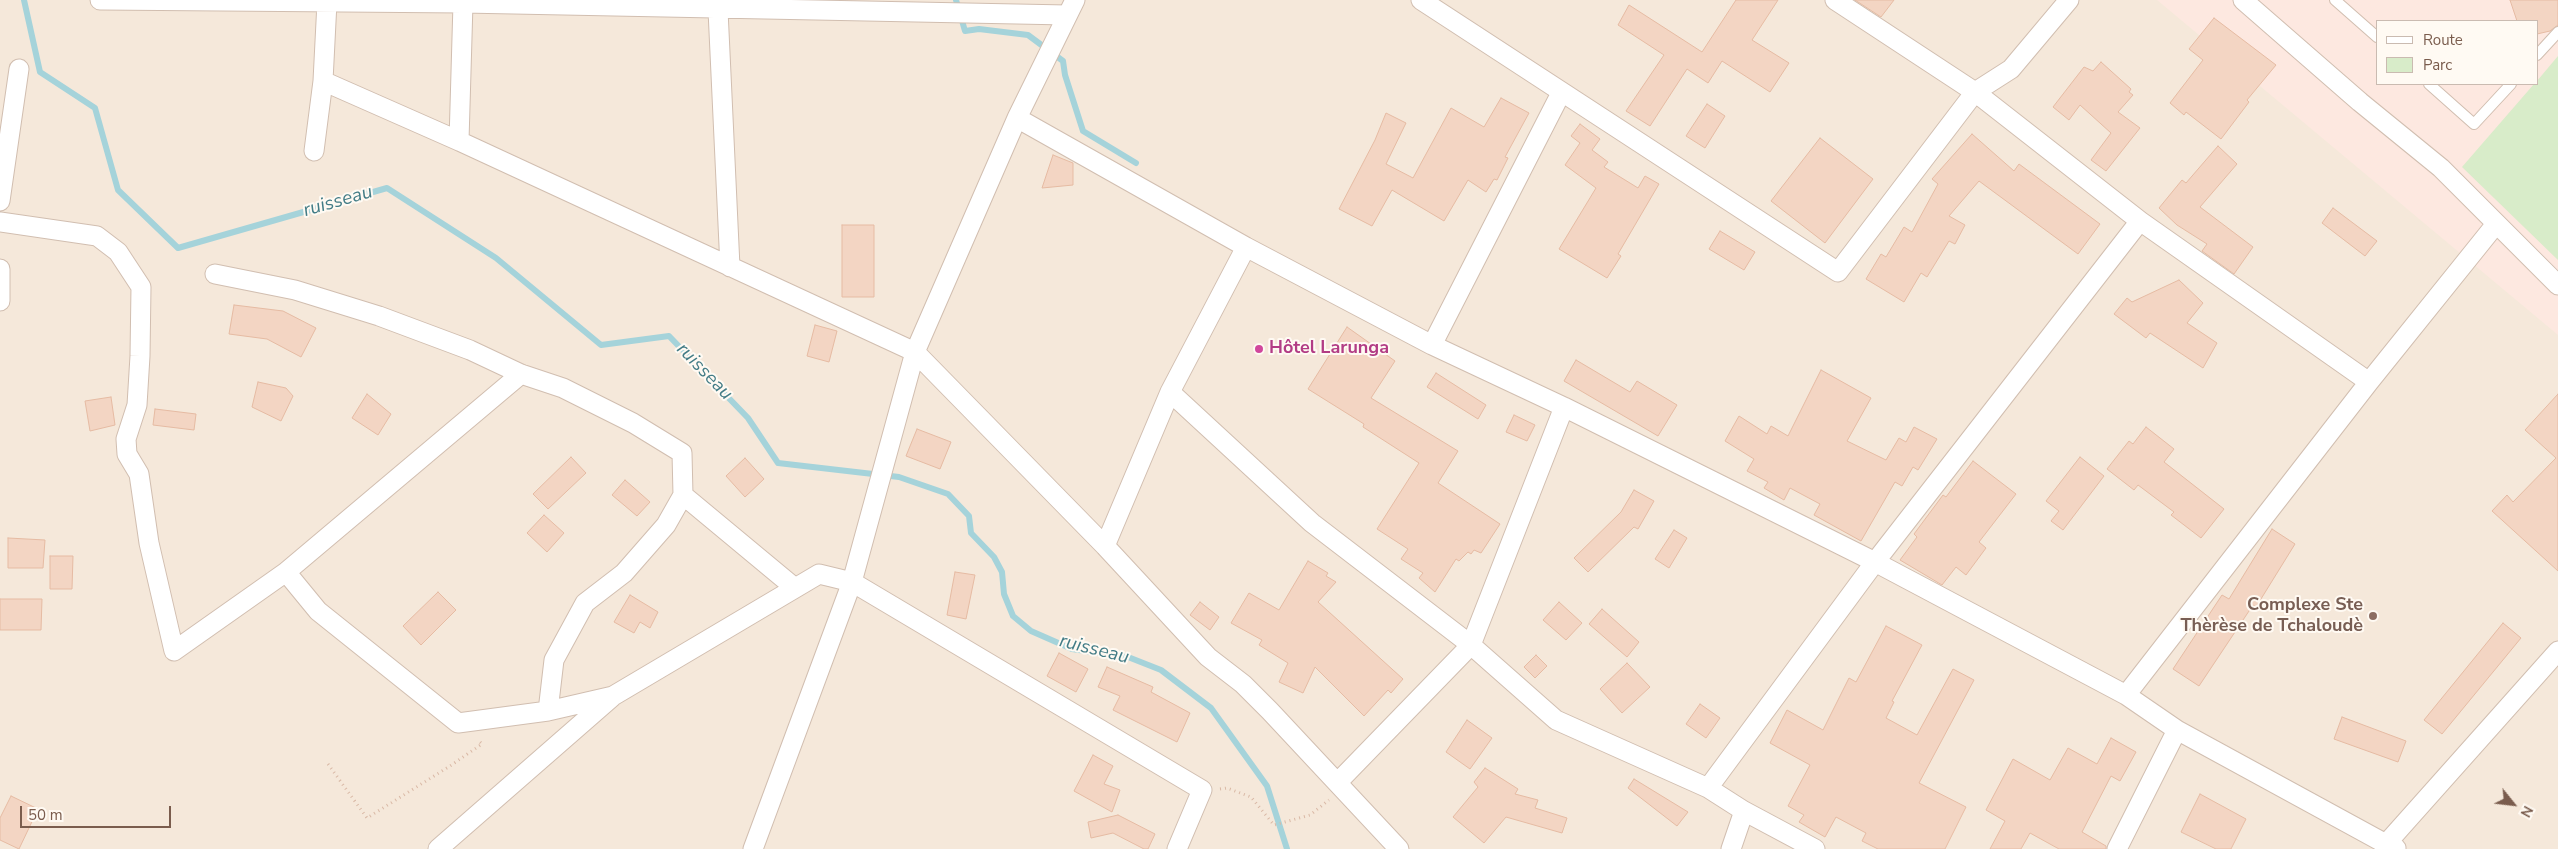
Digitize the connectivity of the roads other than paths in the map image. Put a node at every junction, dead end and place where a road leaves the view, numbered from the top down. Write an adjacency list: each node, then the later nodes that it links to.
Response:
1 (100, 0): 7 (street)
2 (1421, 0): 19 (street)
3 (1835, 0): 18 (street)
4 (2069, 0): 18 (street)
5 (2243, 0): 26 (street)
6 (2336, 0): 12 (lane)
7 (322, 1): 8 (street); 15 (street)
8 (463, 3): 10 (street); 21 (street)
9 (1071, 8): 10 (street); 20 (street)
10 (718, 10): 28 (street)
11 (2558, 32): 13 (lane)
12 (2376, 36)
13 (2538, 55)
14 (18, 68): 23 (street)
15 (323, 81): 21 (street); 22 (street)
16 (2430, 85): 17 (lane)
17 (2510, 85)
18 (1975, 92): 19 (street); 24 (street)
19 (1560, 93): 33 (street)
20 (1017, 118): 27 (street); 34 (street)
21 (459, 141): 28 (street)
22 (314, 151)
23 (0, 201)
24 (2140, 221): 36 (street); 41 (street)
25 (0, 222): 42 (street)
26 (2496, 224): 31 (street); 36 (street)
27 (1246, 247): 33 (street); 37 (street)
28 (730, 267): 34 (street)
29 (0, 269): 32 (street)
30 (215, 274): 35 (street)
31 (2558, 285)
32 (0, 301)
33 (1432, 345): 38 (street)
34 (915, 352): 40 (street); 43 (street)
35 (521, 374): 39 (street); 42 (street)
36 (2369, 382): 47 (street)
37 (1170, 392): 40 (street); 45 (street)
38 (1564, 407): 41 (street); 45 (street)
39 (683, 495): 44 (street); 49 (street)
40 (1105, 546): 51 (street)
41 (1875, 562): 47 (street); 52 (street)
42 (286, 572): 49 (street)
43 (852, 582): 44 (street); 56 (street); 57 (street)
44 (795, 588): 48 (street)
45 (1471, 645): 51 (street); 52 (street)
46 (2558, 651): 54 (street)
47 (2126, 695): 50 (street)
48 (613, 696): 49 (street); 55 (street)
49 (548, 711)
50 (2177, 730): 54 (street); 61 (street)
51 (1338, 782): 58 (street)
52 (1708, 788): 53 (street)
53 (1744, 811): 59 (street); 60 (street)
54 (2390, 847)
55 (438, 849)
56 (753, 849)
57 (1177, 849)
58 (1398, 849)
59 (1731, 849)
60 (1815, 849)
61 (2117, 849)

